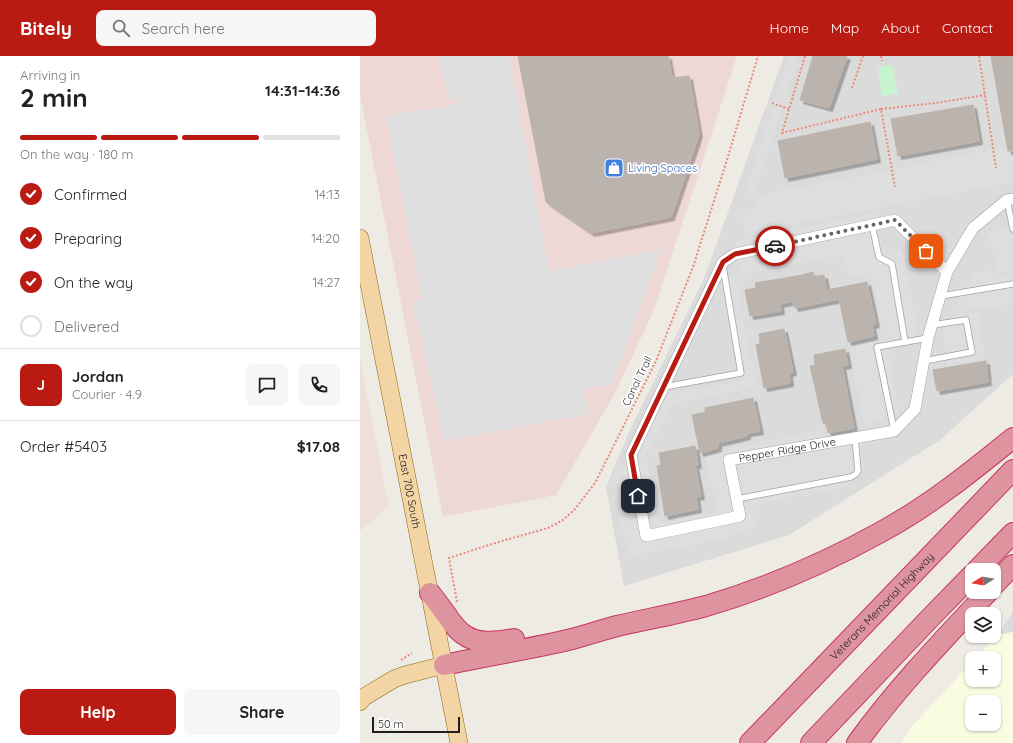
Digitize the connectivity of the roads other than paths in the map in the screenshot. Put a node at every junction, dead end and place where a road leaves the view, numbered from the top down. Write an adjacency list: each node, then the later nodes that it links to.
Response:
1 (1010, 199): 3 (lane); 6 (street)
2 (872, 225): 5 (street); 6 (street); 11 (lane)
3 (1013, 229)
4 (360, 238): 24 (main road, East 700 South)
5 (723, 262): 13 (street, Pepper Ridge Drive); 13 (lane)
6 (947, 272): 8 (street)
7 (1013, 284): 8 (lane)
8 (941, 296): 9 (street)
9 (932, 325): 10 (street); 12 (lane)
10 (928, 338): 11 (lane); 12 (street)
11 (905, 342): 14 (lane)
12 (924, 361): 14 (street)
13 (664, 387): 18 (street, Pepper Ridge Drive)
14 (894, 431): 15 (street, Pepper Ridge Drive)
15 (855, 438): 18 (lane); 18 (street, Pepper Ridge Drive)
16 (1013, 438): 26 (highway)
17 (1013, 470): 30 (highway, Veterans Memorial Highway)
18 (737, 499)
19 (1013, 533): 20 (highway)
20 (984, 563)
21 (1013, 564): 22 (highway)
22 (1001, 577)
23 (965, 582): 31 (highway)
24 (430, 593): 26 (highway); 27 (main road, East 700 South)
25 (982, 599): 32 (highway)
26 (617, 626): 27 (highway)
27 (444, 665): 28 (main road); 29 (main road, East 700 South)
28 (360, 702)
29 (459, 743)
30 (750, 743)
31 (811, 743)
32 (857, 743)

